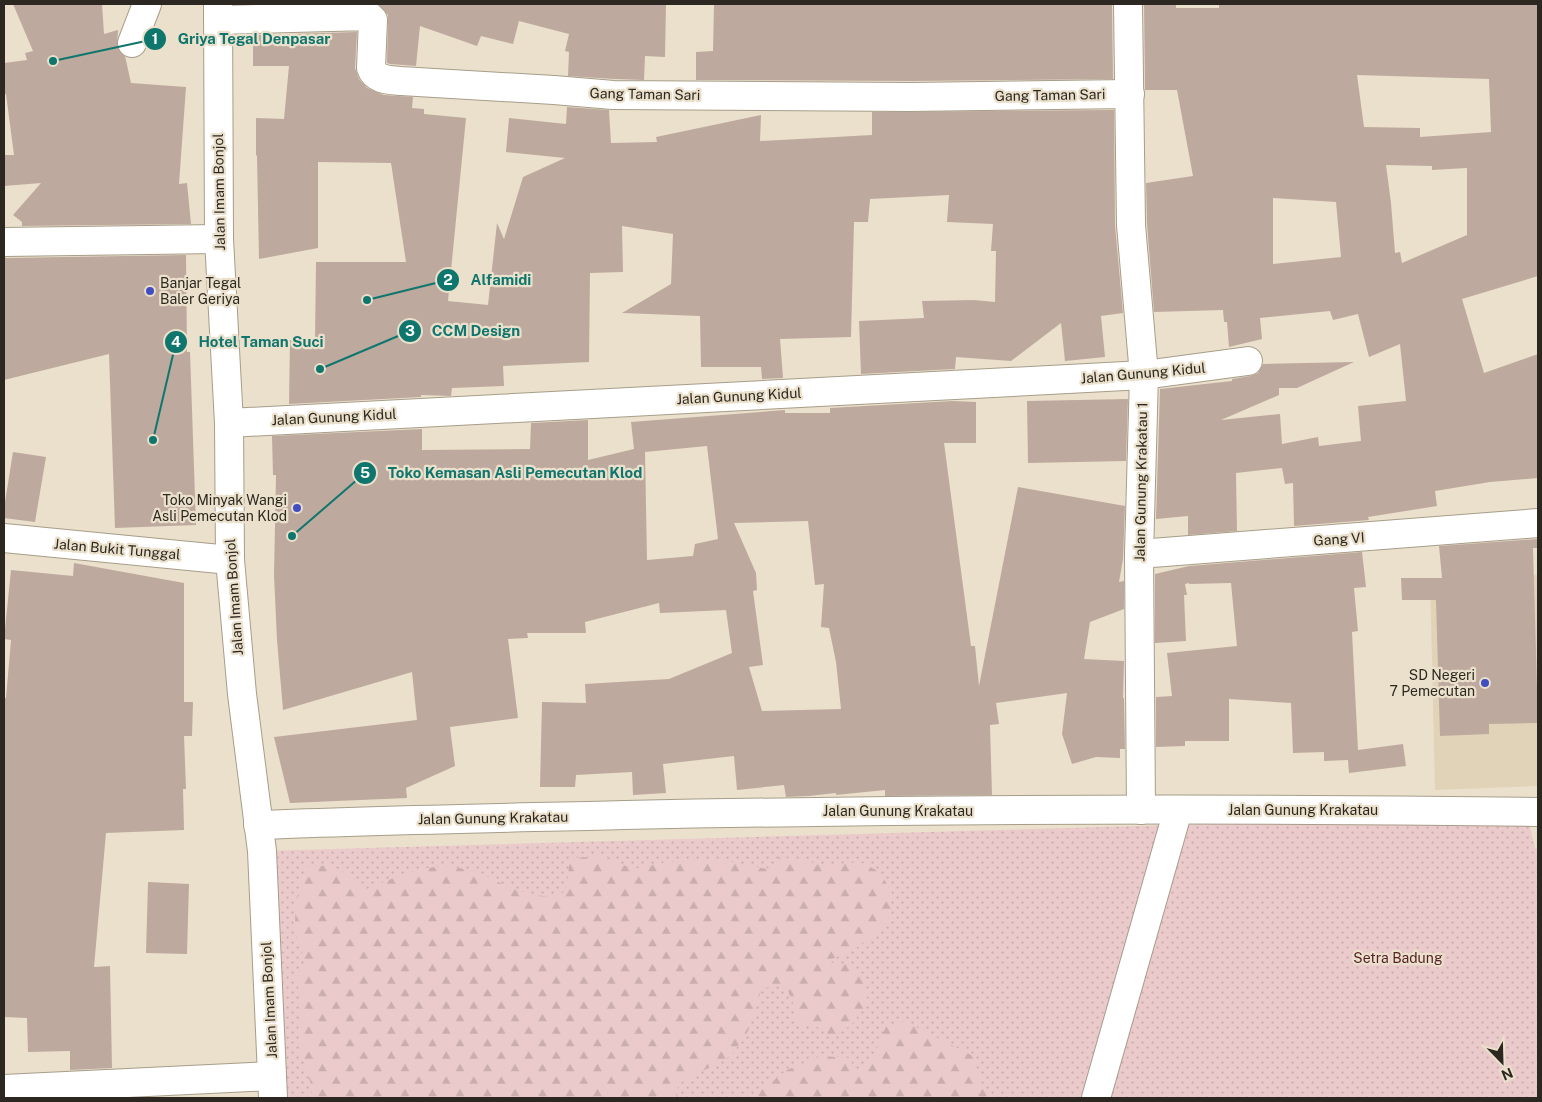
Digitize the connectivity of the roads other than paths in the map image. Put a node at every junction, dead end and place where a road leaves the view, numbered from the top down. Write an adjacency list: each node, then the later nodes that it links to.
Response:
1 (147, 4): 4 (main road)
2 (1128, 4): 5 (main road, Jalan Gunung Krakatau 1)
3 (218, 12): 5 (main road, Gang Taman Sari); 6 (main road, Jalan Imam Bonjol)
4 (132, 43)
5 (1130, 94): 9 (main road, Jalan Gunung Krakatau 1)
6 (219, 239): 7 (main road); 10 (main road, Jalan Imam Bonjol)
7 (4, 242)
8 (1248, 361): 9 (main road, Jalan Gunung Kidul)
9 (1144, 375): 10 (main road, Jalan Gunung Kidul); 13 (main road, Jalan Gunung Krakatau 1)
10 (229, 423): 14 (main road, Jalan Imam Bonjol)
11 (1538, 524): 13 (main road, Gang VI)
12 (4, 538): 14 (main road, Jalan Bukit Tunggal)
13 (1139, 554): 15 (main road, Jalan Gunung Krakatau 1)
14 (230, 560): 18 (main road, Jalan Imam Bonjol)
15 (1141, 810): 16 (main road, Jalan Gunung Krakatau); 18 (main road, Jalan Gunung Krakatau)
16 (1178, 810): 17 (main road, Jalan Gunung Krakatau); 21 (main road)
17 (1538, 812)
18 (258, 825): 19 (main road, Jalan Imam Bonjol)
19 (273, 1087): 20 (main road)
20 (4, 1089)
21 (1096, 1098)

